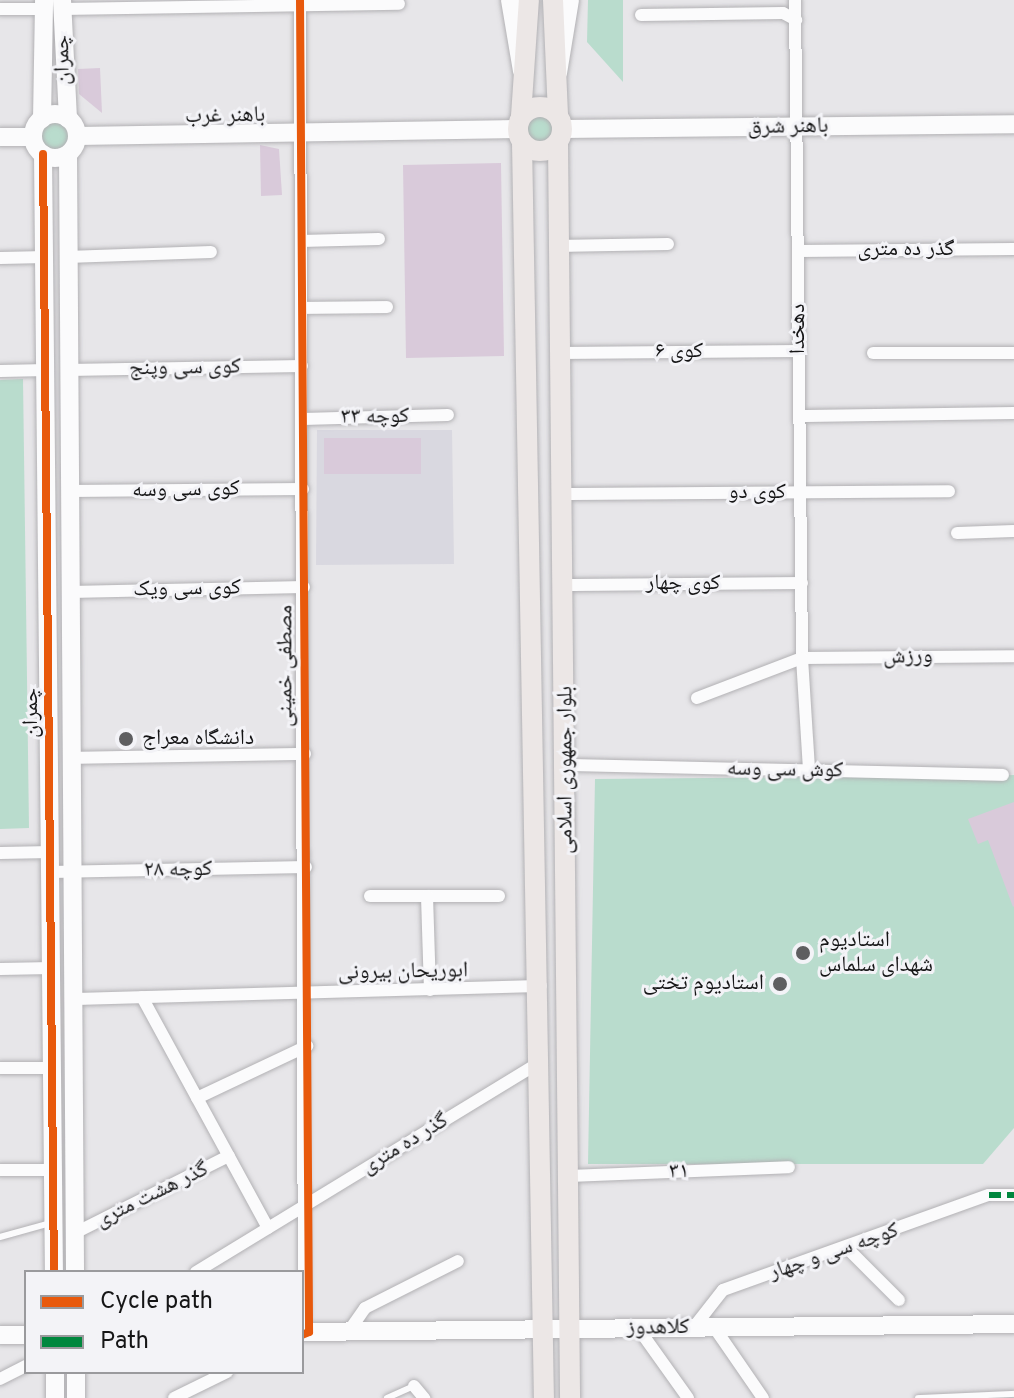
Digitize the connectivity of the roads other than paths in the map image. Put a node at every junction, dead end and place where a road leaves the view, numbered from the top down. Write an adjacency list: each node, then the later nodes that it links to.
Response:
1 (510, 0): 12 (street)
2 (529, 0): 12 (main road, بلوار جمهوری اسلامی)
3 (553, 0): 13 (main road, بلوار جمهوری اسلامی)
4 (570, 0): 13 (street)
5 (795, 0): 11 (street, دهخدا)
6 (300, 3): 7 (street); 8 (street); 20 (street, مصطفی خمینی)
7 (53, 4): 9 (street); 14 (street, چمران); 15 (street, چمران)
8 (399, 4)
9 (0, 9)
10 (641, 15): 11 (street)
11 (796, 20): 17 (street, دهخدا)
12 (524, 79): 18 (main road, بلوار جمهوری اسلامی)
13 (556, 80): 19 (main road, بلوار جمهوری اسلامی)
14 (42, 119): 15 (street); 23 (street)
15 (68, 119): 21 (street)
16 (1014, 124): 17 (street, باهنر شرق)
17 (797, 127): 19 (street, باهنر شرق); 31 (street, دهخدا)
18 (520, 129): 19 (main road); 19 (main road); 20 (street, باهنر غرب); 80 (main road, بلوار جمهوری اسلامی)
19 (559, 129): 29 (main road, بلوار جمهوری اسلامی)
20 (301, 133): 21 (street, باهنر غرب); 27 (street, مصطفی خمینی)
21 (77, 136): 25 (street)
22 (0, 137): 23 (street)
23 (33, 137): 24 (street)
24 (43, 154): 25 (street); 33 (street, چمران)
25 (68, 154): 34 (street, چمران)
26 (379, 239): 27 (street)
27 (301, 241): 37 (street, مصطفی خمینی)
28 (668, 244): 29 (street)
29 (556, 246): 39 (main road, بلوار جمهوری اسلامی)
30 (1014, 249): 31 (street, گذر ده متری)
31 (799, 251): 38 (street, دهخدا)
32 (211, 252): 34 (street)
33 (46, 257): 34 (street); 35 (street); 43 (street, چمران)
34 (67, 257): 44 (street, چمران)
35 (0, 258)
36 (387, 307): 37 (street)
37 (302, 308): 42 (street, مصطفی خمینی)
38 (799, 351): 39 (street, کوی ۶); 48 (street, دهخدا)
39 (559, 353): 54 (main road, بلوار جمهوری اسلامی)
40 (873, 353): 41 (street)
41 (1014, 353)
42 (302, 366): 44 (street, کوی سی وپنج); 49 (street, مصطفی خمینی)
43 (47, 370): 44 (street); 45 (street); 69 (street, چمران)
44 (68, 370): 51 (street, چمران)
45 (0, 371)
46 (1014, 413): 48 (street)
47 (448, 415): 49 (street, کوچه ۳۳)
48 (800, 416): 53 (street, دهخدا)
49 (303, 419): 50 (street, مصطفی خمینی)
50 (303, 489): 51 (street, کوی سی وسه); 59 (street, مصطفی خمینی)
51 (69, 491): 60 (street, چمران)
52 (949, 491): 53 (street, کوی دو)
53 (801, 493): 54 (street, کوی دو); 57 (street, دهخدا)
54 (564, 494): 58 (main road, بلوار جمهوری اسلامی)
55 (1014, 531): 56 (street)
56 (957, 533)
57 (802, 583): 58 (street, کوی چهار); 62 (street, دهخدا)
58 (565, 585): 66 (main road, بلوار جمهوری اسلامی)
59 (304, 587): 60 (street, کوی سی ویک); 64 (street, مصطفی خمینی)
60 (70, 592): 65 (street, چمران)
61 (1014, 656): 62 (street, ورزش)
62 (802, 658): 63 (street); 67 (street)
63 (697, 698)
64 (305, 754): 65 (street); 72 (street, مصطفی خمینی)
65 (71, 758): 70 (street, چمران)
66 (566, 765): 67 (street, کوش سی وسه); 95 (main road, بلوار جمهوری اسلامی)
67 (809, 770): 68 (street, کوش سی وسه)
68 (1003, 775)
69 (51, 852): 70 (street); 71 (street); 73 (street, چمران)
70 (71, 852): 74 (street, چمران)
71 (0, 853)
72 (306, 867): 74 (street, کوچه ۲۸); 82 (street, مصطفی خمینی)
73 (51, 872): 74 (street, کوچه ۲۸); 78 (street, چمران)
74 (72, 872): 85 (street, چمران)
75 (370, 896): 76 (street)
76 (427, 896): 77 (street); 81 (street)
77 (499, 896)
78 (52, 968): 79 (street); 84 (street, چمران)
79 (0, 969)
80 (542, 986): 81 (street, ابوریحان بیرونی); 87 (main road, بلوار جمهوری اسلامی)
81 (430, 990): 82 (street, ابوریحان بیرونی)
82 (306, 993): 83 (street, ابوریحان بیرونی); 86 (street, مصطفی خمینی)
83 (142, 997): 85 (street, ابوریحان بیرونی); 90 (street)
84 (52, 999): 85 (street); 89 (street, چمران)
85 (73, 999): 100 (street, چمران)
86 (307, 1046): 90 (street); 97 (street, مصطفی خمینی)
87 (542, 1060): 97 (street, گذر ده متری); 112 (main road, بلوار جمهوری اسلامی)
88 (0, 1068): 89 (street)
89 (53, 1068): 94 (street, چمران)
90 (197, 1098): 91 (street)
91 (229, 1156): 99 (street); 100 (street, گذر هشت متری)
92 (789, 1167): 95 (street, ۳۱)
93 (0, 1170): 94 (street)
94 (53, 1170): 98 (street, چمران)
95 (569, 1176): 113 (main road, بلوار جمهوری اسلامی)
96 (1014, 1195): 102 (street, کوچه سی و چهار)
97 (308, 1203): 99 (street, گذر ده متری); 115 (street, مصطفی خمینی)
98 (54, 1223): 101 (lane); 104 (street, چمران)
99 (268, 1228): 106 (street, گذر ده متری)
100 (75, 1233): 105 (street, چمران)
101 (0, 1237)
102 (848, 1249): 107 (street); 109 (street, کوچه سی و چهار)
103 (458, 1261): 114 (street)
104 (54, 1270)
105 (75, 1270)
106 (199, 1270)
107 (899, 1300)
108 (1014, 1324): 110 (street, کلاهدوز)
109 (694, 1327): 110 (street, کلاهدوز); 111 (street, کلاهدوز)
110 (714, 1327): 133 (street)
111 (638, 1328): 113 (street, کلاهدوز); 132 (street)
112 (544, 1329): 113 (street, کلاهدوز); 114 (street, کلاهدوز); 130 (main road, بلوار جمهوری اسلامی)
113 (570, 1329): 131 (main road, بلوار جمهوری اسلامی)
114 (349, 1331): 115 (street, کلاهدوز)
115 (304, 1333)
116 (0, 1335): 117 (street)
117 (24, 1335)
118 (24, 1367): 122 (street)
119 (55, 1374): 125 (street)
120 (76, 1374): 126 (street)
121 (223, 1374): 127 (street)
122 (0, 1379)
123 (414, 1386): 128 (lane); 129 (street)
124 (1014, 1394): 134 (lane)
125 (55, 1398)
126 (76, 1398)
127 (174, 1398)
128 (387, 1398)
129 (424, 1398)
130 (544, 1398)
131 (570, 1398)
132 (688, 1398)
133 (763, 1398)
134 (918, 1398)

